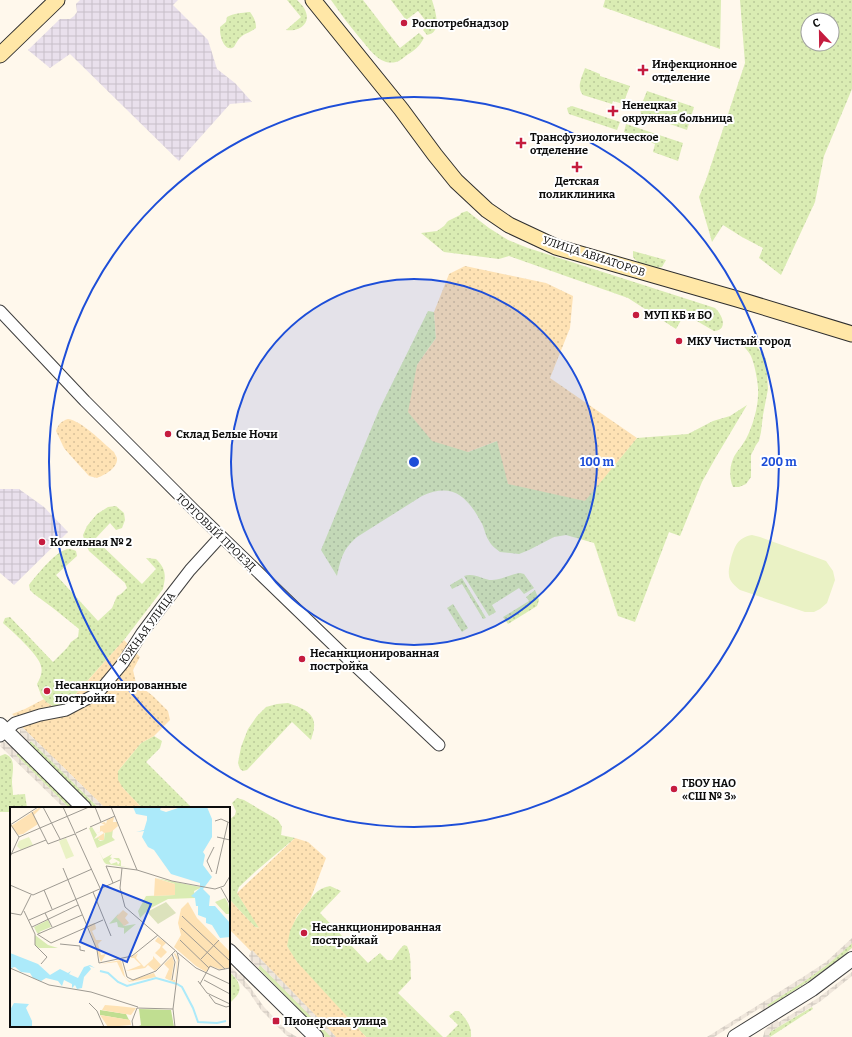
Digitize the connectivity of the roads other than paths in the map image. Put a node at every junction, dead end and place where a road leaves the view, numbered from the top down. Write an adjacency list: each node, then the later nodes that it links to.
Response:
1 (57, 0): 3 (main road)
2 (313, 0): 5 (main road, УЛИЦА АВИАТОРОВ)
3 (0, 55)
4 (0, 311): 6 (street, ТОРГОВЫЙ ПРОЕЗД)
5 (852, 334)
6 (221, 536): 7 (street, ЮЖНАЯ УЛИЦА); 8 (street, ТОРГОВЫЙ ПРОЕЗД)
7 (2, 731): 9 (street)
8 (439, 745)
9 (83, 807)
10 (230, 952): 13 (street)
11 (852, 959): 12 (street)
12 (751, 1033): 14 (street)
13 (316, 1037)
14 (735, 1037)

